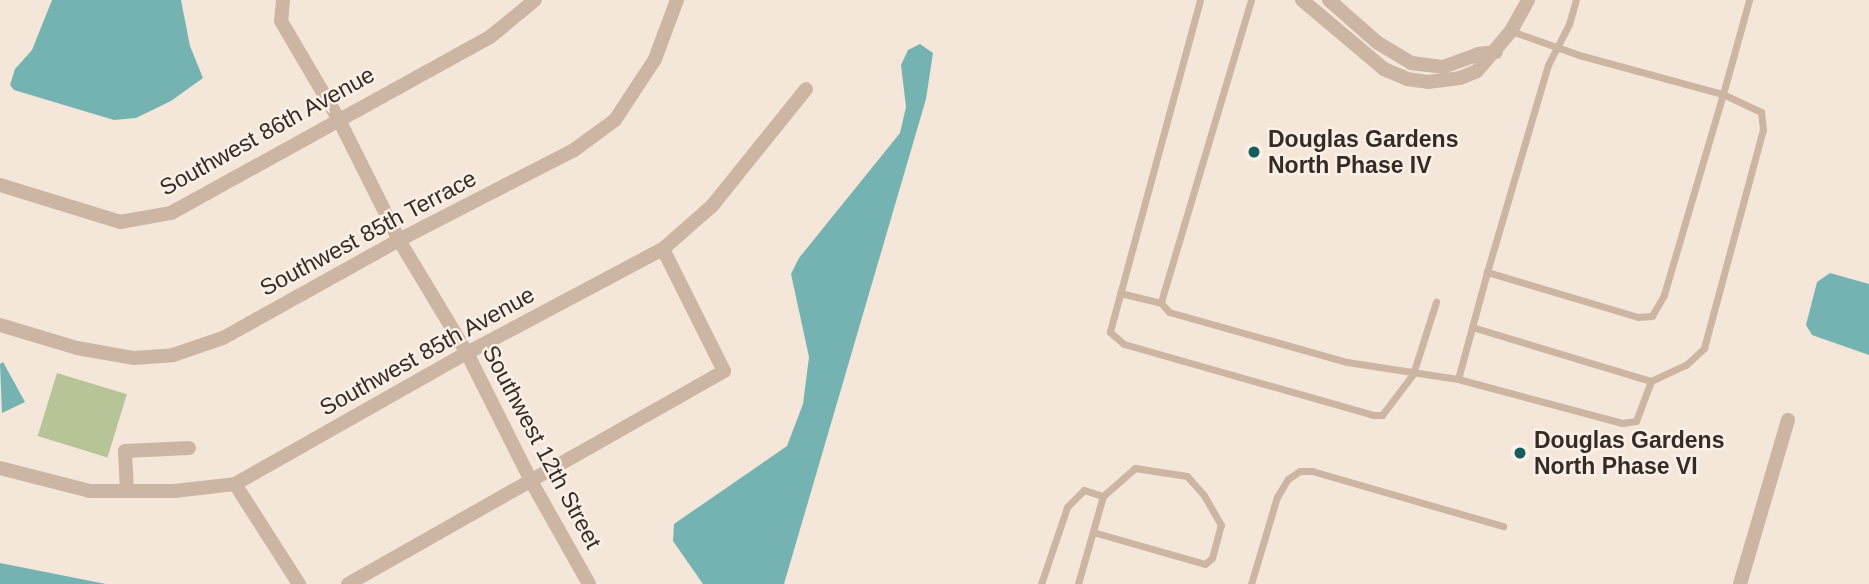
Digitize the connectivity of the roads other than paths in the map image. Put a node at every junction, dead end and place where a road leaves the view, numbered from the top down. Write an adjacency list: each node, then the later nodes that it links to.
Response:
1 (283, 0): 16 (street, Southwest 12th Street)
2 (535, 0): 16 (street, Southwest 86th Avenue)
3 (677, 0): 18 (street, Southwest 85th Terrace)
4 (1200, 0): 21 (lane)
5 (1251, 0): 23 (lane)
6 (1302, 0): 13 (street)
7 (1329, 0): 13 (street)
8 (1528, 0): 11 (street)
9 (1576, 0): 12 (lane)
10 (1749, 0): 15 (lane)
11 (1511, 31): 12 (lane); 13 (street)
12 (1558, 48): 15 (lane); 20 (lane)
13 (1436, 74)
14 (806, 89): 19 (street, Southwest 85th Avenue)
15 (1723, 94): 20 (lane); 29 (lane)
16 (338, 118): 17 (street, Southwest 86th Avenue); 18 (street, Southwest 12th Street)
17 (0, 185)
18 (399, 240): 24 (street, Southwest 85th Terrace); 26 (street, Southwest 12th Street)
19 (663, 249): 26 (street, Southwest 85th Avenue); 33 (street)
20 (1487, 272): 25 (lane)
21 (1120, 293): 23 (lane); 27 (lane)
22 (1436, 302): 27 (lane)
23 (1161, 303): 27 (lane)
24 (0, 326)
25 (1472, 327): 28 (lane); 29 (lane)
26 (467, 353): 33 (street, Southwest 12th Street); 34 (street, Southwest 85th Avenue)
27 (1413, 374): 28 (lane)
28 (1458, 379): 29 (lane)
29 (1651, 381)
30 (1788, 420): 45 (street)
31 (189, 448): 35 (street)
32 (0, 468): 35 (street, Southwest 85th Avenue)
33 (531, 481): 40 (street); 41 (street, Southwest 12th Street)
34 (235, 484): 35 (street, Southwest 85th Avenue); 39 (street)
35 (127, 491)
36 (1103, 496): 38 (lane); 38 (lane); 42 (lane)
37 (1503, 526): 44 (lane)
38 (1093, 532): 43 (lane)
39 (299, 584)
40 (348, 584)
41 (589, 584)
42 (1041, 584)
43 (1078, 584)
44 (1251, 584)
45 (1740, 584)

